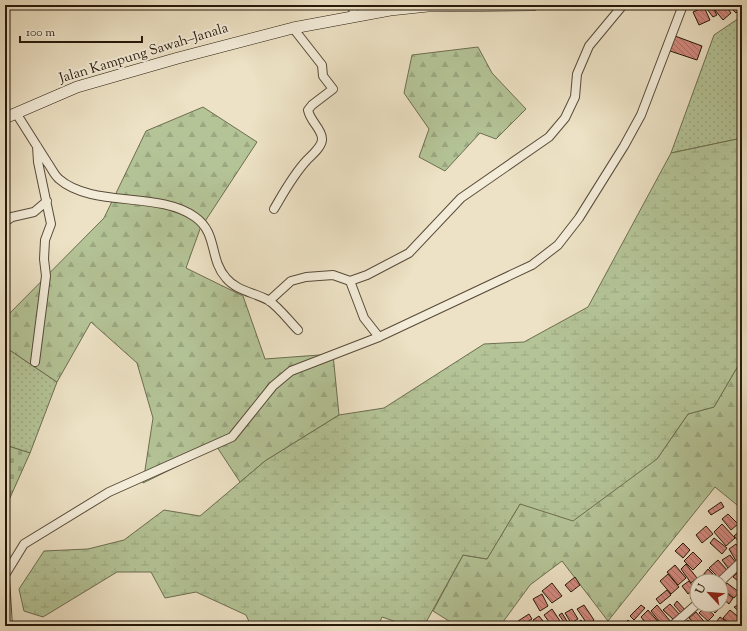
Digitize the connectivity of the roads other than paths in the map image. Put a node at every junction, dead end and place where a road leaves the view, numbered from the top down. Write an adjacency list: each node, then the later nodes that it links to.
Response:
1 (533, 5): 4 (main road, Jalan Kampung Sawah–Janala)
2 (623, 5): 12 (street)
3 (683, 5): 15 (street)
4 (354, 11): 5 (main road, Jalan Kampung Sawah–Janala)
5 (293, 28): 6 (main road, Jalan Kampung Sawah–Janala); 10 (street)
6 (16, 113): 7 (main road, Jalan Kampung Sawah–Janala); 8 (street)
7 (5, 118)
8 (37, 146): 9 (street); 13 (street)
9 (47, 201): 11 (street); 16 (street)
10 (274, 209)
11 (5, 222)
12 (350, 281): 13 (street); 15 (street)
13 (269, 301): 14 (street)
14 (298, 330)
15 (379, 337): 19 (street)
16 (35, 362)
17 (742, 561): 18 (street)
18 (729, 573)
19 (5, 575)
20 (5, 579): 22 (street)
21 (689, 611): 23 (street)
22 (8, 626)
23 (672, 626)

